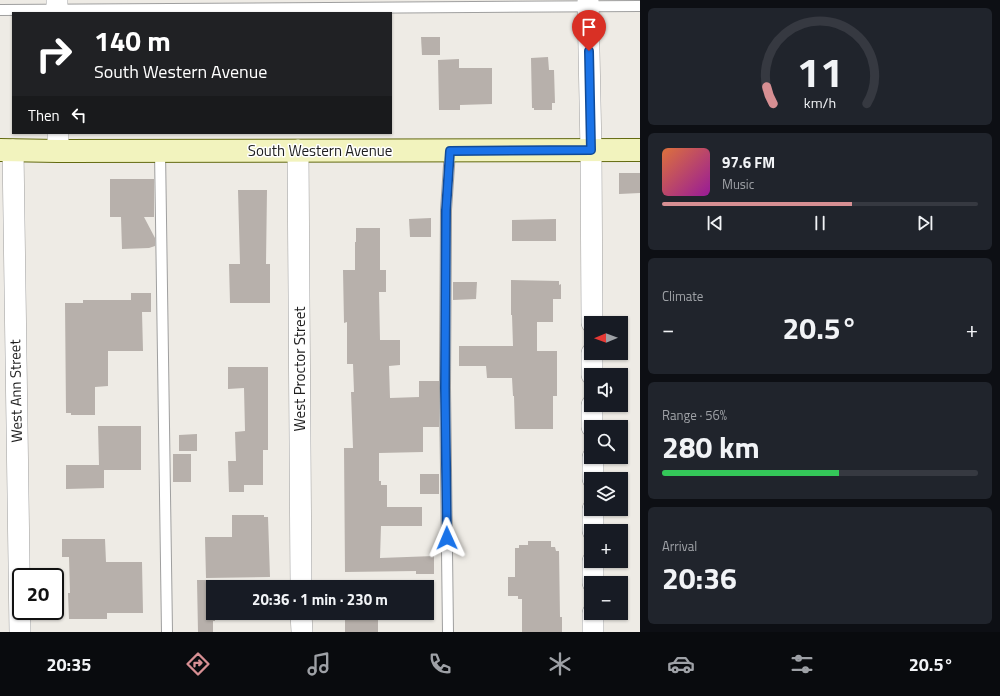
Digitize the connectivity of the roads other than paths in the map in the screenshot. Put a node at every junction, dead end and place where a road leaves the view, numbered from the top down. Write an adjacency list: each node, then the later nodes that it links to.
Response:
1 (588, 3): 2 (lane); 3 (lane); 8 (street)
2 (640, 6)
3 (57, 7): 4 (lane)
4 (0, 10)
5 (58, 142): 6 (main road, South Western Avenue); 10 (main road, South Western Avenue)
6 (6, 150): 16 (street, West Ann Street)
7 (298, 150): 10 (main road, South Western Avenue); 11 (main road, South Western Avenue); 13 (street, West Proctor Street)
8 (591, 150): 9 (main road, South Western Avenue); 11 (main road, South Western Avenue); 12 (street)
9 (640, 150)
10 (160, 151): 17 (lane)
11 (450, 151): 19 (lane)
12 (592, 316)
13 (301, 580)
14 (301, 620): 18 (street)
15 (593, 620): 20 (street)
16 (20, 632)
17 (166, 632)
18 (302, 632)
19 (448, 632)
20 (593, 632)

